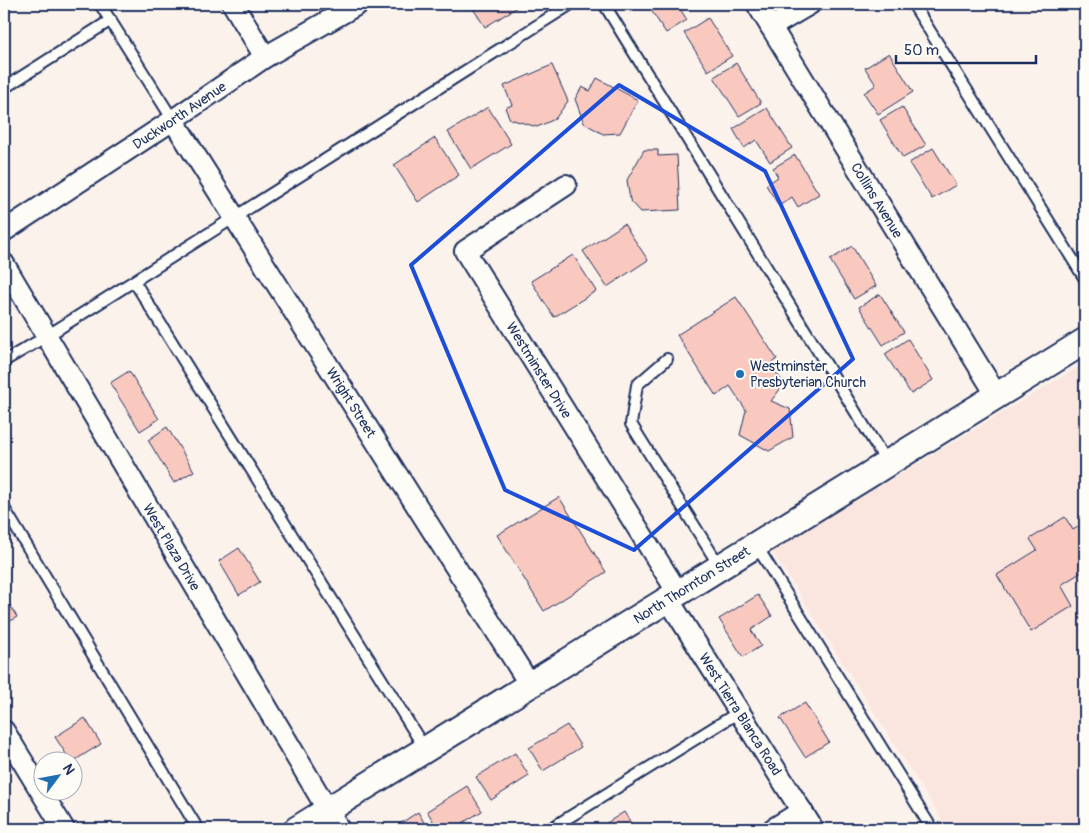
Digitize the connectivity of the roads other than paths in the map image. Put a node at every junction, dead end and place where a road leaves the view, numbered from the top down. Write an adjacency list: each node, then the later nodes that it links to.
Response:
1 (100, 4): 9 (lane)
2 (233, 4): 11 (street)
3 (358, 4): 11 (street, Duckworth Avenue)
4 (571, 4): 15 (lane)
5 (604, 4): 25 (lane)
6 (757, 4): 10 (street, Collins Avenue)
7 (810, 4): 10 (street)
8 (913, 4): 18 (lane)
9 (111, 20): 12 (lane); 13 (lane)
10 (771, 27): 24 (street, Collins Avenue)
11 (265, 57): 13 (street, Duckworth Avenue)
12 (4, 88)
13 (173, 120): 15 (street, Wright Street); 16 (street, Duckworth Avenue)
14 (566, 185): 29 (street, Westminster Drive)
15 (235, 217): 19 (lane); 30 (street, Wright Street)
16 (4, 231)
17 (4, 264): 20 (street, West Plaza Drive)
18 (1085, 279)
19 (134, 281): 20 (lane); 33 (lane)
20 (46, 336): 23 (lane); 35 (street, West Plaza Drive)
21 (1085, 341): 24 (street, North Thornton Street)
22 (666, 359): 28 (lane)
23 (4, 361)
24 (997, 396): 25 (street, North Thornton Street)
25 (887, 464): 27 (street, North Thornton Street)
26 (4, 508): 37 (lane)
27 (756, 545): 28 (street, North Thornton Street); 42 (lane)
28 (720, 567): 29 (street, North Thornton Street)
29 (673, 596): 30 (street, North Thornton Street); 31 (street, West Tierra Blanca Road)
30 (530, 685): 33 (street, North Thornton Street)
31 (739, 712): 34 (street, West Tierra Blanca Road); 39 (lane)
32 (4, 731): 36 (street)
33 (426, 750): 35 (street, North Thornton Street)
34 (802, 812): 40 (street); 41 (street, West Tierra Blanca Road)
35 (334, 820): 38 (street, North Thornton Street)
36 (60, 828)
37 (198, 829)
38 (298, 829)
39 (550, 829)
40 (774, 829)
41 (813, 829)
42 (932, 829)

